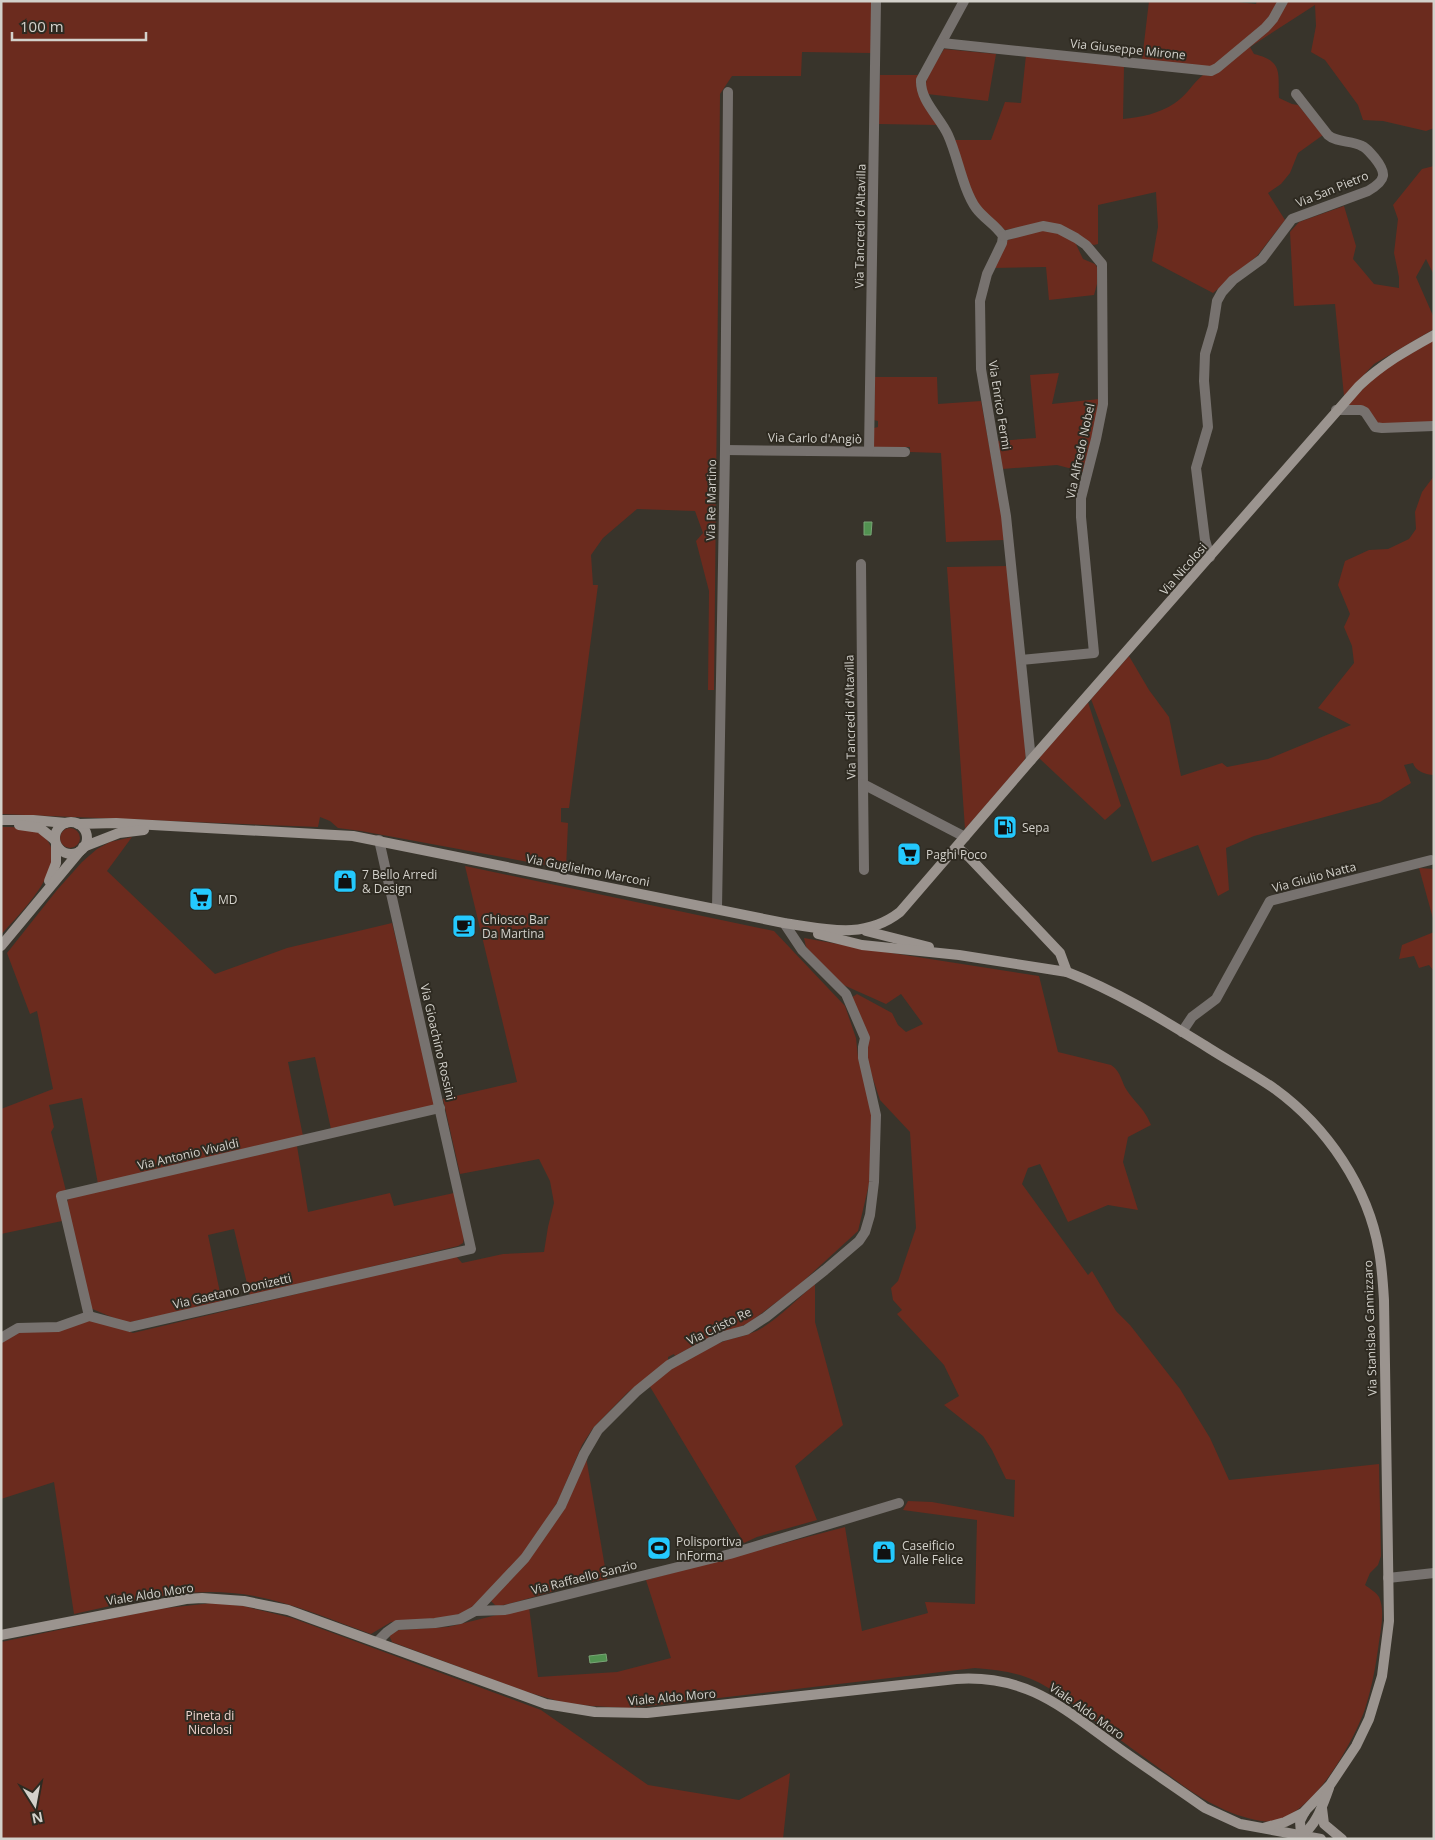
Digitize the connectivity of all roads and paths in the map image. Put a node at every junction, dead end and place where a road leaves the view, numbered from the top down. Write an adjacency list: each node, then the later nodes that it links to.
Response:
1 (876, 1): 12 (street, Via Tancredi d'Altavilla)
2 (964, 1): 4 (street)
3 (1283, 1): 4 (street, Via Giuseppe Mirone)
4 (942, 43): 7 (street)
5 (728, 92): 11 (street, Via Re Martino)
6 (1296, 94): 14 (street, Via San Pietro)
7 (1003, 236): 16 (street, Via Enrico Fermi); 16 (street, Via Alfredo Nobel)
8 (1434, 335): 9 (street, Via Nicolosi)
9 (1336, 410): 10 (street); 14 (street, Via Nicolosi)
10 (1434, 426)
11 (725, 450): 12 (street, Via Carlo d'Angiò); 31 (street, Via Re Martino)
12 (869, 451): 13 (street, Via Carlo d'Angiò)
13 (905, 452)
14 (1210, 557): 17 (street, Via Nicolosi)
15 (861, 564): 18 (street, Via Tancredi d'Altavilla)
16 (1021, 660): 17 (street, Via Enrico Fermi)
17 (1031, 760): 23 (street, Via Nicolosi)
18 (863, 784): 23 (street, Via Tancredi d'Altavilla); 29 (street)
19 (1, 821): 20 (street); 25 (street)
20 (66, 823): 21 (street); 25 (street)
21 (78, 824): 22 (street); 27 (street)
22 (180, 828): 24 (street, Via Guglielmo Marconi); 27 (street)
23 (965, 837): 26 (street, Via Nicolosi)
24 (379, 840): 31 (street, Via Guglielmo Marconi); 38 (street, Via Gioachino Rossini)
25 (56, 843): 27 (street); 30 (street)
26 (957, 847): 33 (street, Via Guglielmo Marconi); 36 (street)
27 (82, 849): 30 (street)
28 (1431, 860): 37 (street, Via Giulio Natta)
29 (864, 870)
30 (44, 894): 34 (street)
31 (716, 908): 32 (street, Via Guglielmo Marconi)
32 (784, 922): 33 (street, Via Guglielmo Marconi); 35 (street); 45 (street, Via Cristo Re)
33 (860, 930): 35 (street)
34 (1, 946)
35 (959, 954): 36 (street, Via Stanislao Cannizzaro)
36 (1068, 972): 37 (street, Via Stanislao Cannizzaro)
37 (1182, 1032): 44 (street, Via Stanislao Cannizzaro)
38 (440, 1108): 39 (street, Via Gioachino Rossini); 40 (street, Via Antonio Vivaldi)
39 (471, 1249): 40 (street, Via Gaetano Donizetti)
40 (89, 1316): 41 (street)
41 (1, 1338)
42 (899, 1503): 45 (street, Via Raffaello Sanzio)
43 (1434, 1573): 44 (street)
44 (1388, 1578): 48 (street, Via Stanislao Cannizzaro)
45 (475, 1611): 47 (street, Via Cristo Re)
46 (1, 1635): 47 (street, Viale Aldo Moro)
47 (377, 1642): 51 (street, Viale Aldo Moro)
48 (1330, 1785): 49 (street); 50 (street)
49 (1322, 1807): 52 (street); 54 (street)
50 (1306, 1811): 51 (street); 52 (street)
51 (1258, 1828): 52 (street, Viale Aldo Moro)
52 (1301, 1835): 53 (street, Viale Aldo Moro)
53 (1322, 1839)
54 (1342, 1839)

